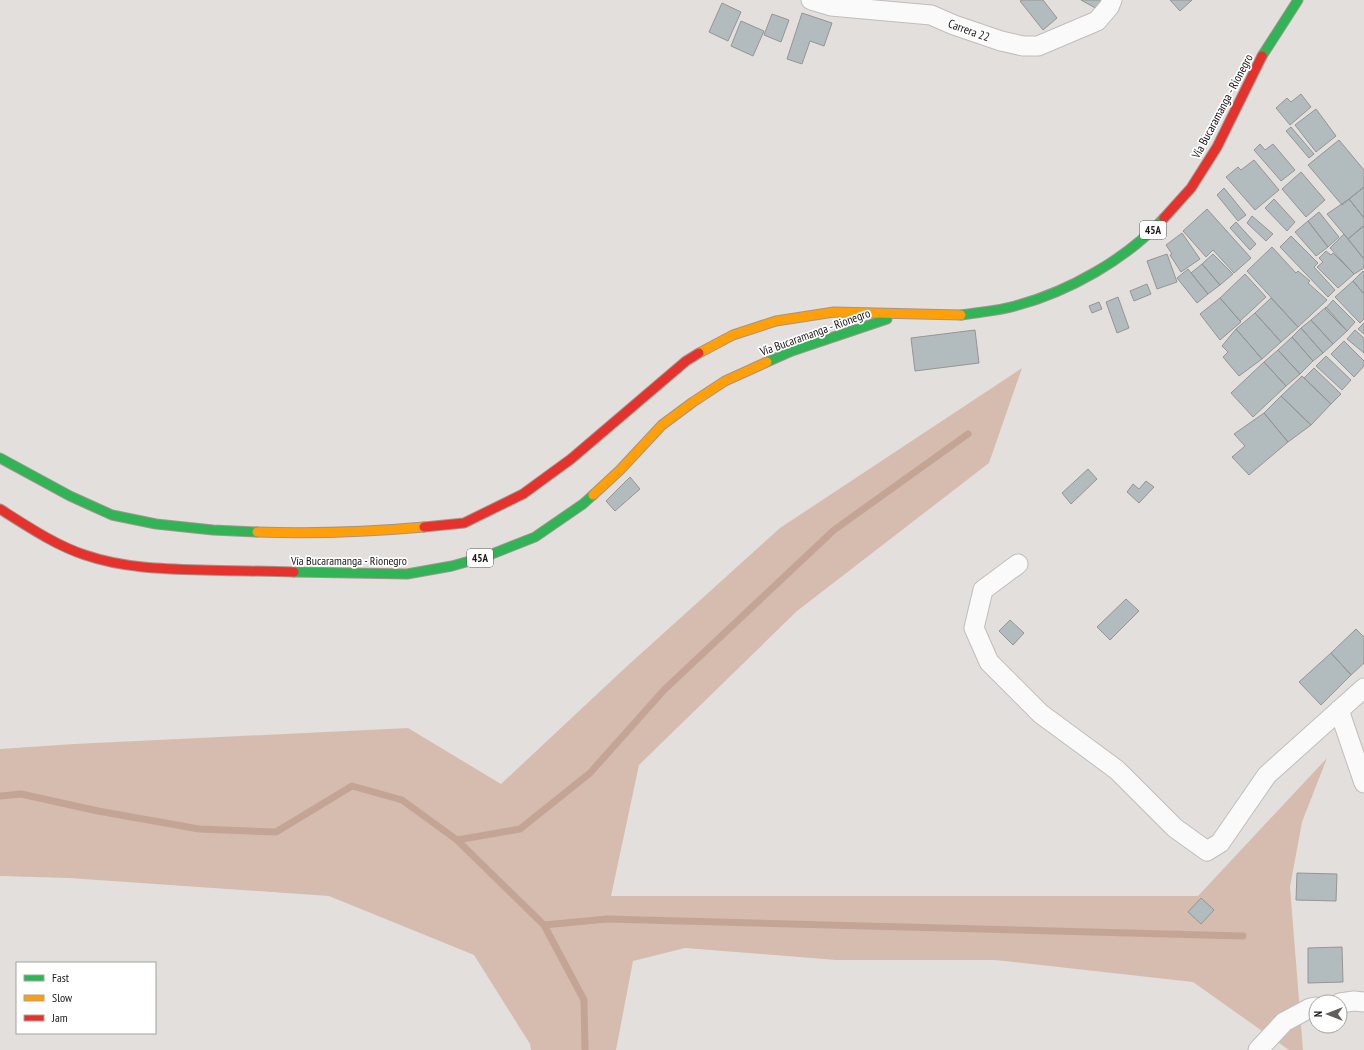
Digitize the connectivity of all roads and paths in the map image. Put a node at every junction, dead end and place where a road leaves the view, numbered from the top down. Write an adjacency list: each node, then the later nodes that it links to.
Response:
1 (811, 0): 2 (street, Carrera 22)
2 (1112, 0)
3 (1298, 0): 4 (highway, Vía Bucaramanga - Rionegro / 45A)
4 (901, 314): 5 (highway, Vía Bucaramanga - Rionegro / 45A); 6 (highway, Vía Bucaramanga - Rionegro / 45A)
5 (0, 458)
6 (0, 509)
7 (1018, 564): 9 (street)
8 (1364, 688): 9 (street)
9 (1339, 710): 10 (street)
10 (1364, 783)
11 (1348, 1002): 12 (street)
12 (1364, 1002)
13 (1308, 1009): 14 (street)
14 (1258, 1050)

